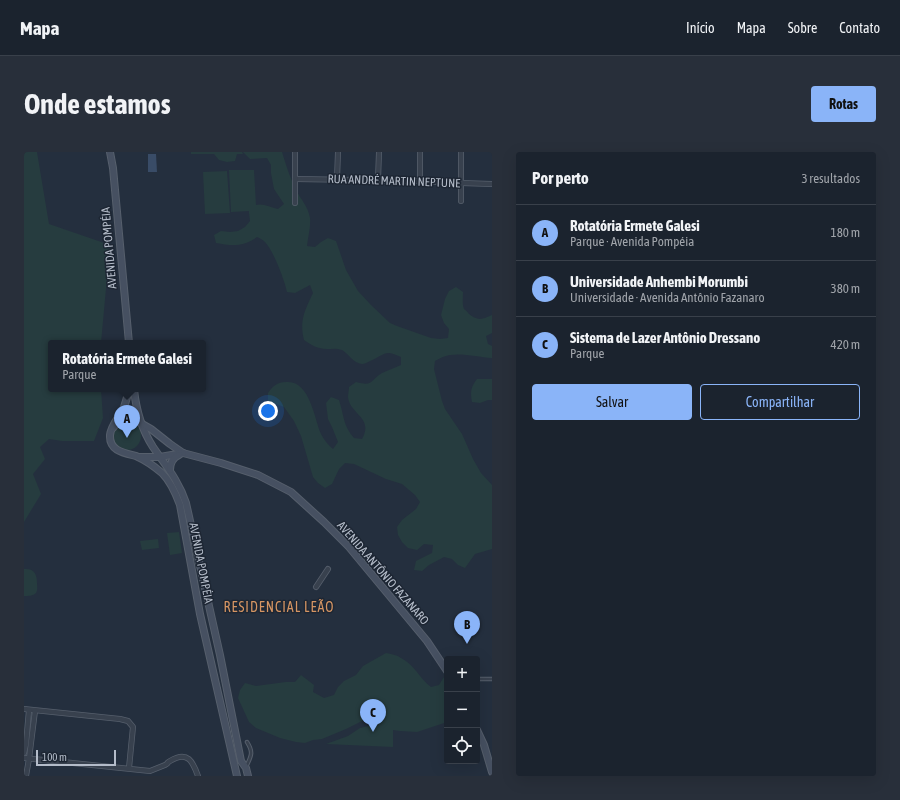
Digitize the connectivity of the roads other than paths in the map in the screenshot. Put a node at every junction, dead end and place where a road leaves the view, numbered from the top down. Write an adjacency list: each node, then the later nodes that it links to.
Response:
1 (110, 152): 15 (main road, AVENIDA POMPÉIA)
2 (295, 152): 7 (street)
3 (338, 152): 8 (street)
4 (379, 152): 9 (street)
5 (420, 152): 10 (street)
6 (461, 152): 11 (street)
7 (295, 179): 8 (street, RUA ANDRÉ MARTIN NEPTUNE); 14 (street)
8 (337, 180): 9 (street, RUA ANDRÉ MARTIN NEPTUNE)
9 (378, 180): 10 (street, RUA ANDRÉ MARTIN NEPTUNE)
10 (420, 180): 11 (street, RUA ANDRÉ MARTIN NEPTUNE)
11 (461, 183): 12 (street, RUA ANDRÉ MARTIN NEPTUNE); 13 (street)
12 (492, 184)
13 (461, 201)
14 (295, 203)
15 (129, 340)
16 (128, 392): 19 (main road, AVENIDA POMPÉIA)
17 (135, 392): 18 (main road, AVENIDA POMPÉIA)
18 (141, 422): 19 (main road); 20 (main road, AVENIDA ANTÔNIO FAZANARO); 22 (main road, AVENIDA POMPÉIA)
19 (113, 428): 21 (main road, AVENIDA POMPÉIA)
20 (183, 453): 22 (main road, AVENIDA ANTÔNIO FAZANARO); 23 (main road); 28 (main road, AVENIDA ANTÔNIO FAZANARO)
21 (136, 456): 22 (main road, AVENIDA ANTÔNIO FAZANARO); 26 (main road, AVENIDA POMPÉIA)
22 (160, 457): 23 (main road, AVENIDA POMPÉIA)
23 (170, 470): 27 (main road, AVENIDA POMPÉIA)
24 (328, 569): 25 (street)
25 (316, 587)
26 (200, 614): 27 (main road); 32 (main road, AVENIDA POMPÉIA)
27 (213, 624): 31 (main road, AVENIDA POMPÉIA)
28 (444, 667)
29 (480, 679): 30 (lane)
30 (492, 679)
31 (225, 682): 32 (main road); 39 (main road, AVENIDA POMPÉIA)
32 (215, 684): 43 (main road, AVENIDA POMPÉIA)
33 (29, 710): 36 (street); 37 (street); 38 (street)
34 (480, 736): 40 (main road)
35 (247, 742): 39 (lane)
36 (24, 753)
37 (26, 759): 38 (street); 41 (street)
38 (129, 768): 42 (street)
39 (246, 768): 44 (main road, AVENIDA POMPÉIA)
40 (492, 772)
41 (26, 776)
42 (198, 776)
43 (237, 776)
44 (248, 776)

